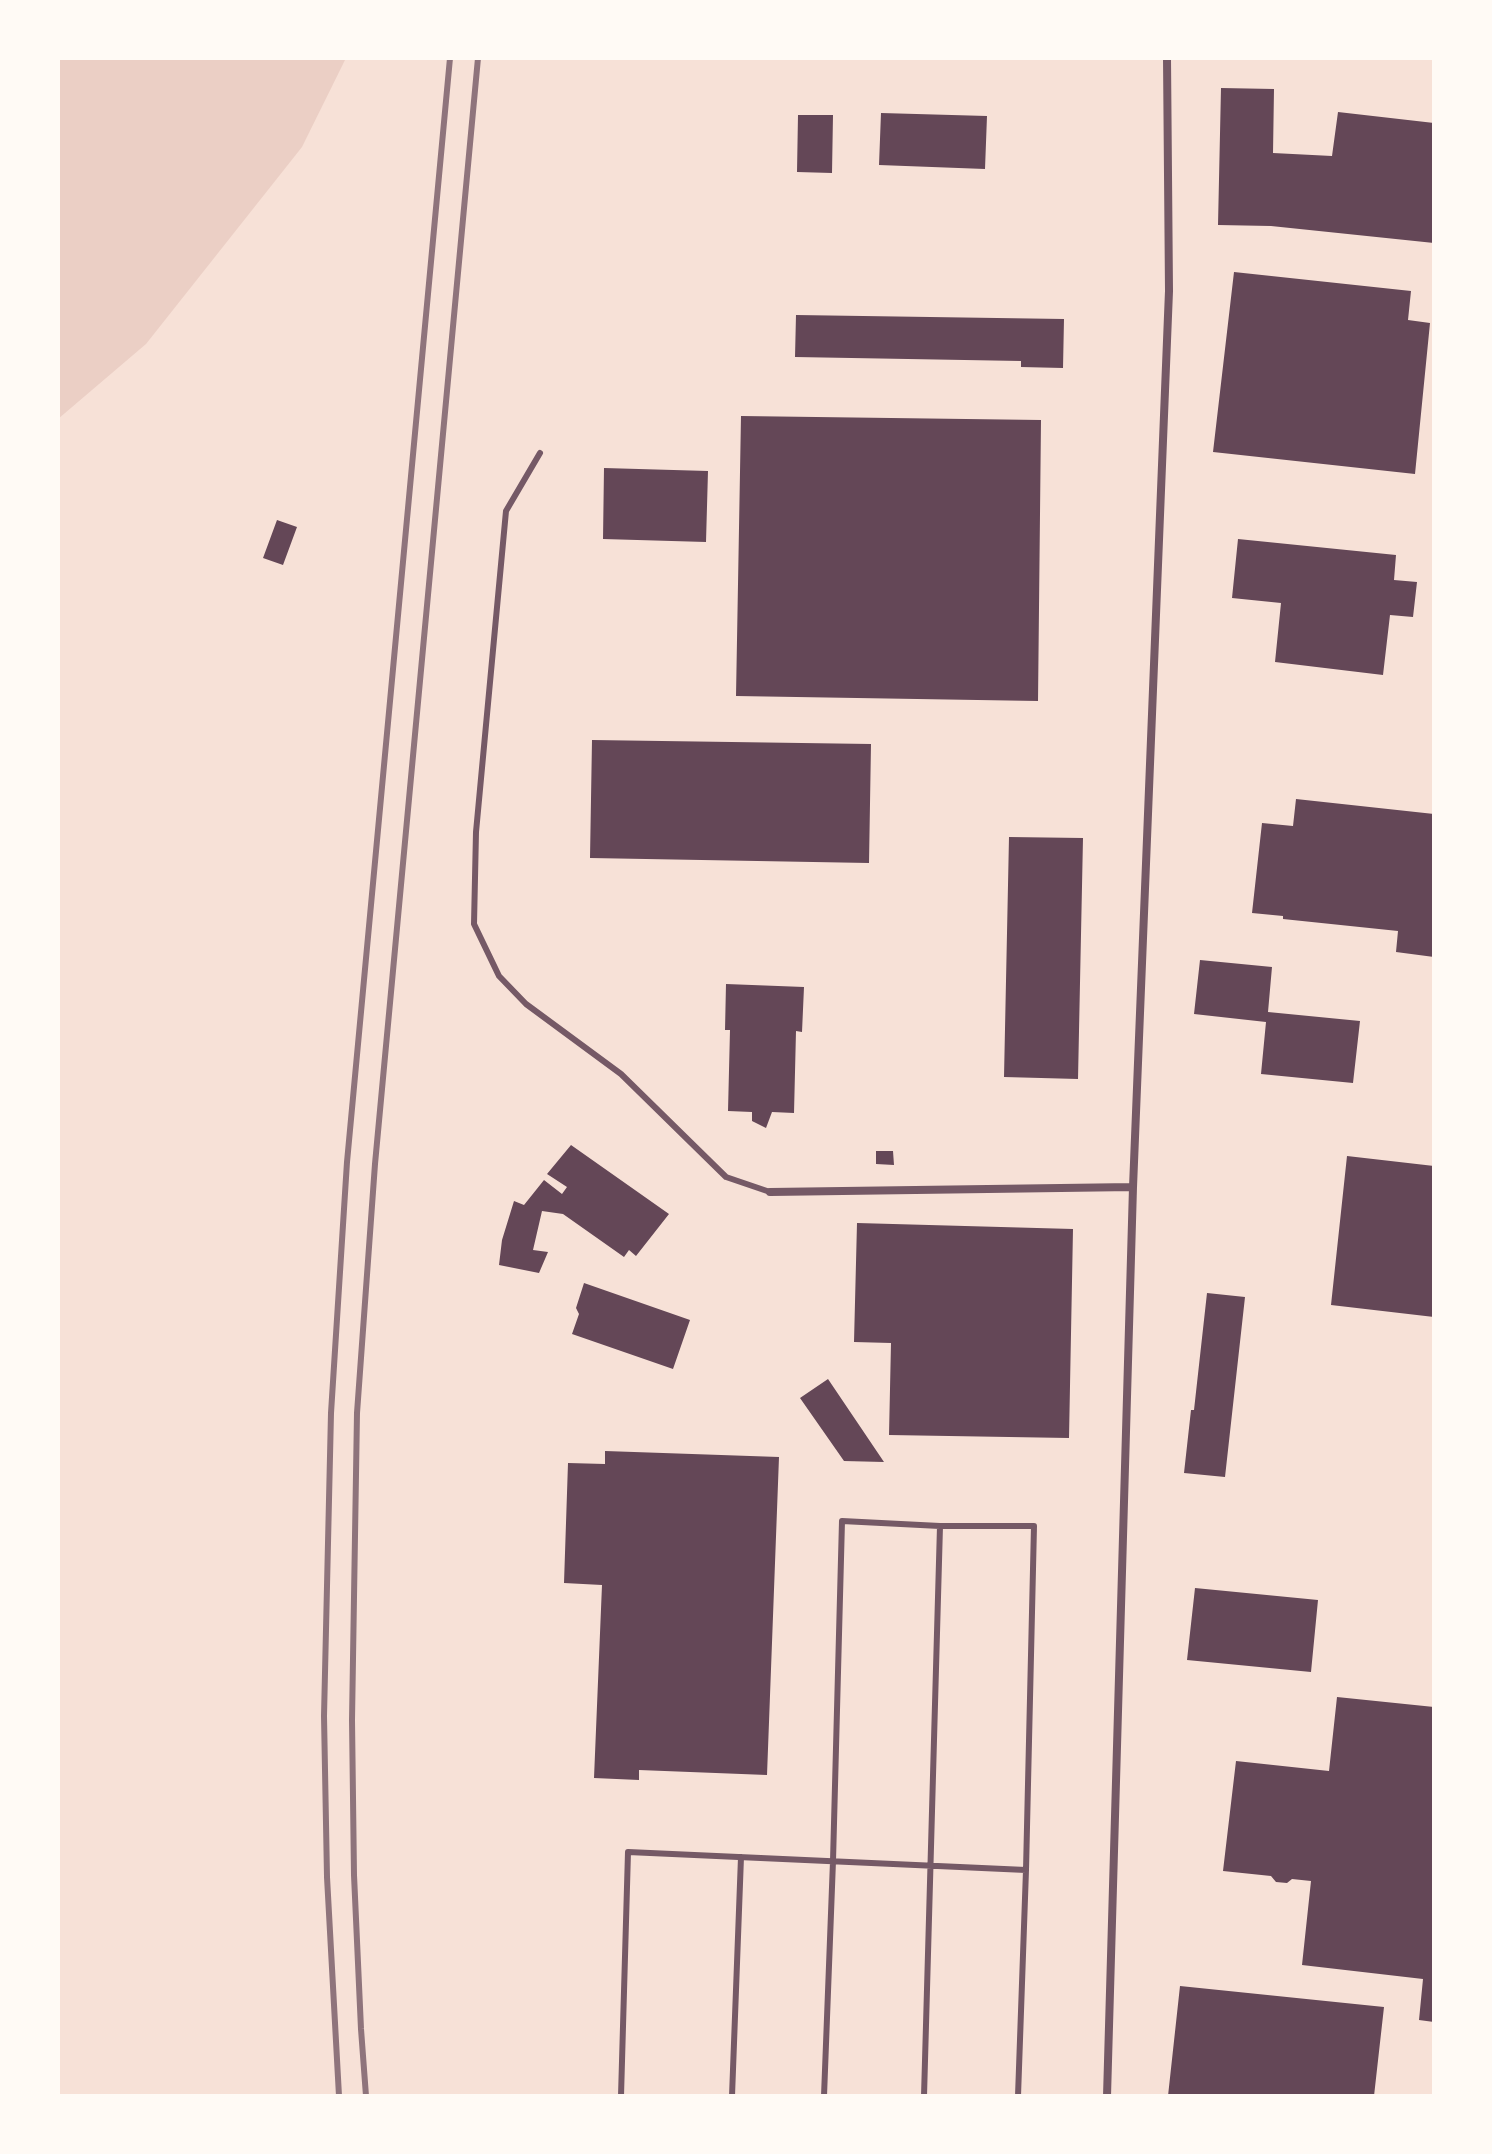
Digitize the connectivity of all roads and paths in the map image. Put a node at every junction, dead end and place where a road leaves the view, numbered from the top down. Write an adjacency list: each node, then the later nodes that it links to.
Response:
1 (1167, 58): 3 (street)
2 (540, 453): 4 (lane)
3 (1133, 1187): 4 (street); 15 (street)
4 (770, 1192)
5 (940, 1526): 7 (lane); 8 (lane); 9 (lane)
6 (741, 1857): 7 (lane); 10 (lane); 11 (lane)
7 (833, 1861): 8 (lane); 12 (lane)
8 (931, 1866): 9 (lane); 13 (lane)
9 (1026, 1870): 14 (lane)
10 (621, 2096)
11 (732, 2096)
12 (824, 2096)
13 (924, 2096)
14 (1018, 2096)
15 (1107, 2096)

